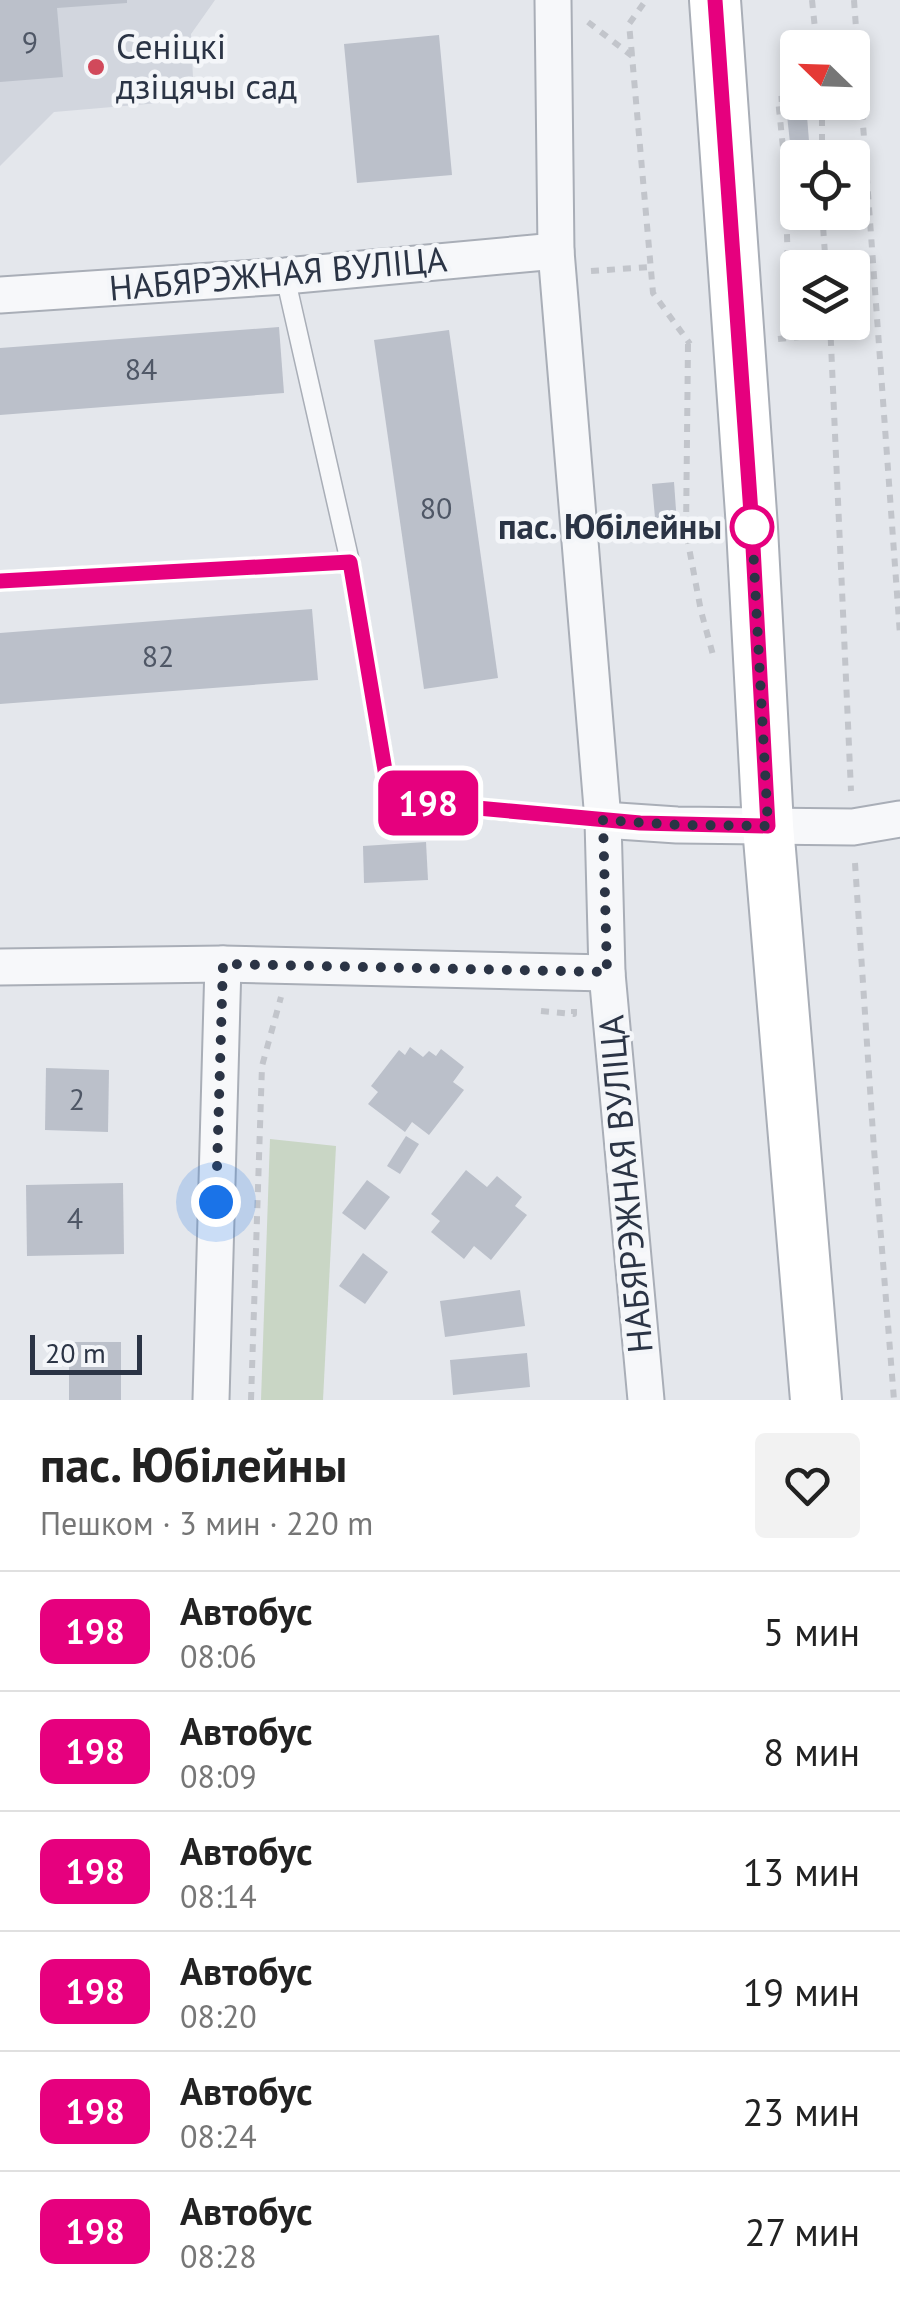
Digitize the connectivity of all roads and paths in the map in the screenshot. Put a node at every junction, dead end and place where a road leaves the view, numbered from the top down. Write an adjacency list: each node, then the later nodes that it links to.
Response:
1 (646, 0): 7 (path)
2 (715, 0): 22 (street)
3 (812, 0): 6 (path)
4 (854, 0): 18 (path)
5 (563, 6): 7 (path); 10 (street, НАБЯРЭЖНАЯ ВУЛІЦА)
6 (815, 30)
7 (632, 56): 11 (path)
8 (780, 120): 9 (path)
9 (788, 250)
10 (557, 262): 11 (path); 12 (street, НАБЯРЭЖНАЯ ВУЛІЦА); 21 (street, НАБЯРЭЖНАЯ ВУЛІЦА)
11 (650, 266): 13 (path)
12 (285, 276): 14 (street, НАБЯРЭЖНАЯ ВУЛІЦА); 16 (lane)
13 (653, 293)
14 (0, 295)
15 (688, 344): 19 (path)
16 (350, 562): 17 (lane); 21 (lane)
17 (0, 581)
18 (900, 635)
19 (713, 656)
20 (900, 819): 22 (street)
21 (603, 820): 22 (street); 25 (street, НАБЯРЭЖНАЯ ВУЛІЦА)
22 (768, 826): 31 (street)
23 (223, 964): 24 (street); 25 (street); 28 (street)
24 (0, 967)
25 (590, 973): 27 (path); 30 (street, НАБЯРЭЖНАЯ ВУЛІЦА)
26 (282, 994): 29 (path)
27 (535, 1011)
28 (211, 1400)
29 (252, 1400)
30 (646, 1400)
31 (816, 1400)

